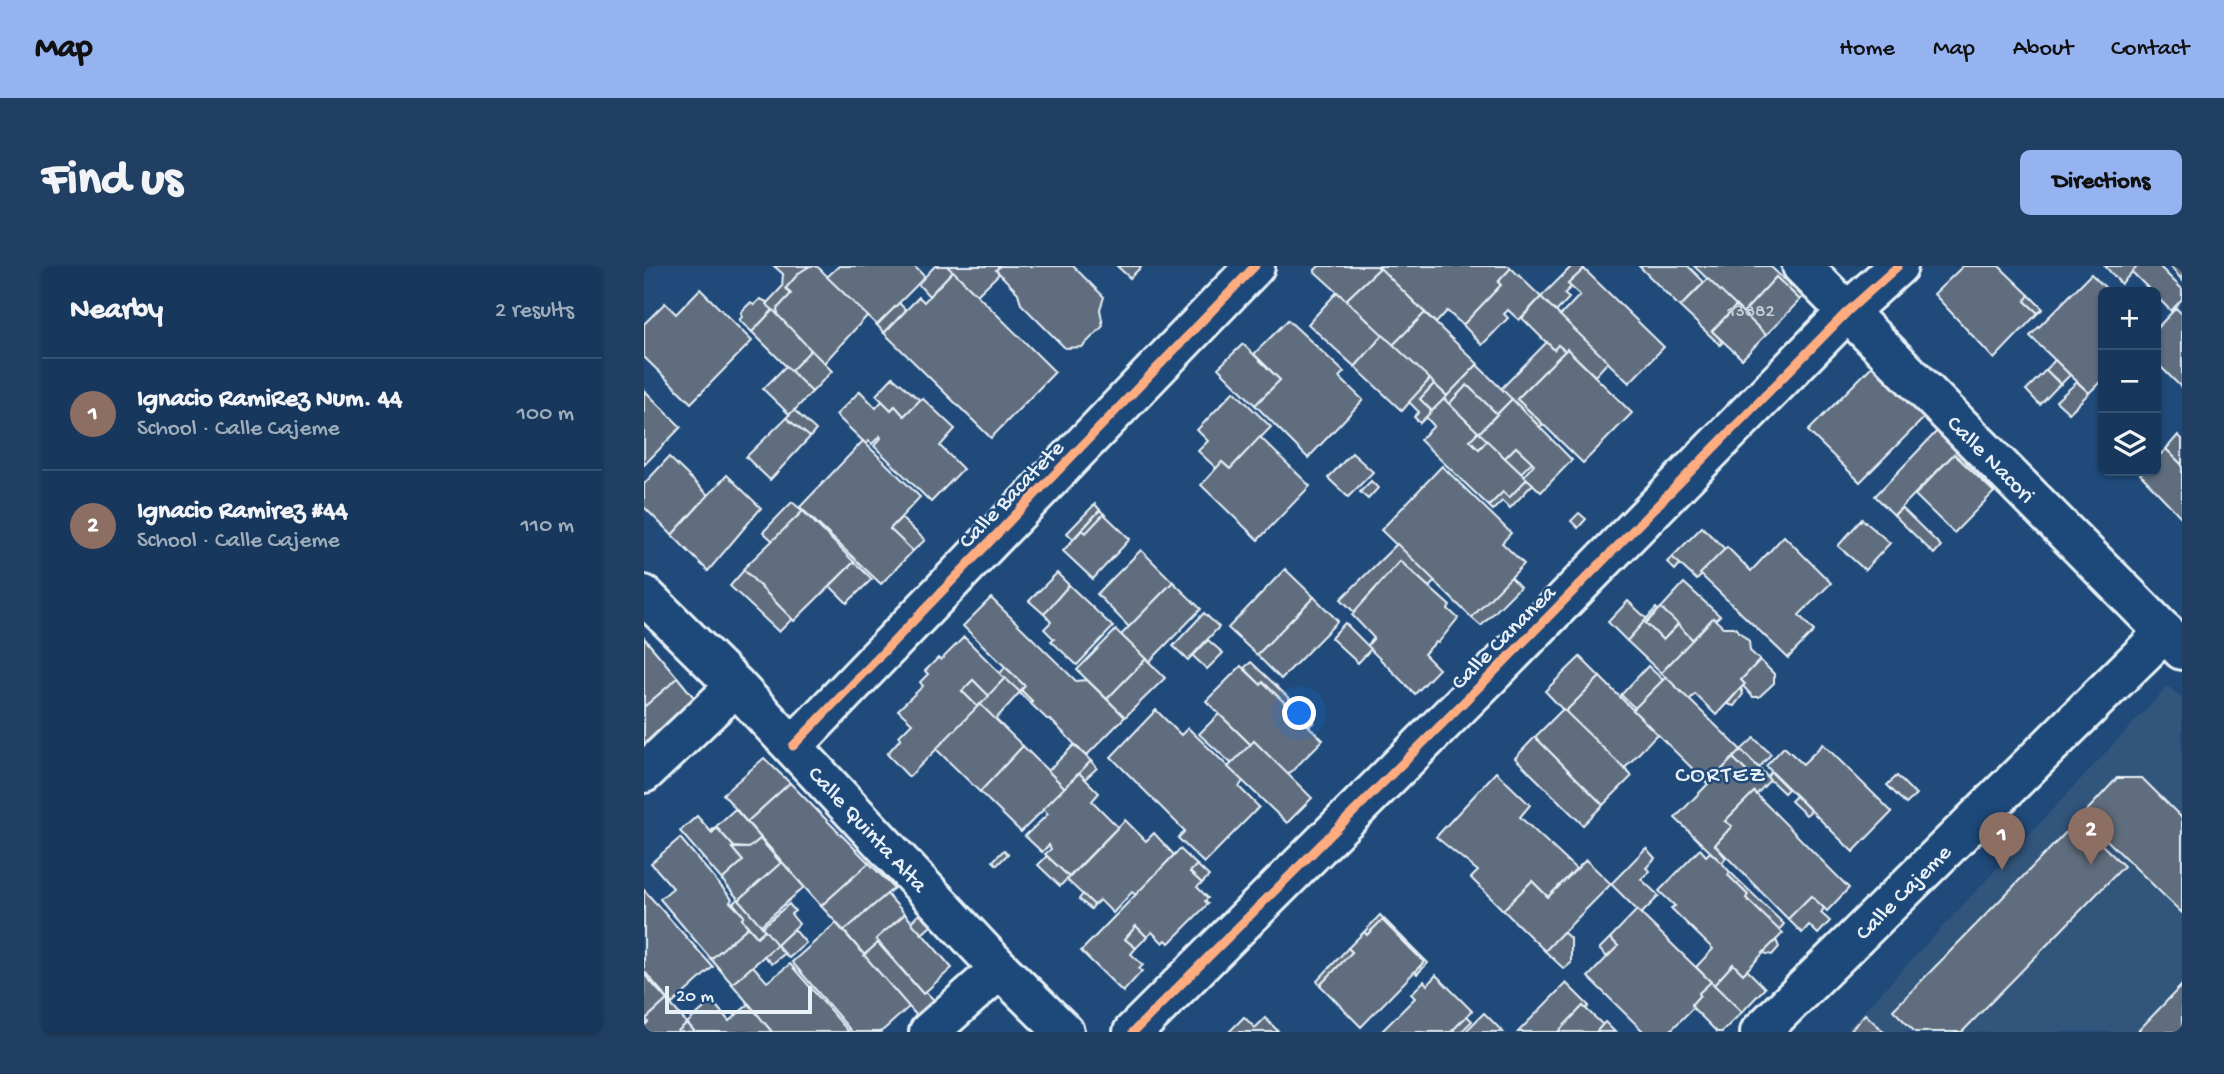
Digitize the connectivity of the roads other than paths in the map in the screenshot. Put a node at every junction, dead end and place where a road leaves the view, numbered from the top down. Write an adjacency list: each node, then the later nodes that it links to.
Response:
1 (1255, 266): 8 (street, Calle Bacatete)
2 (1801, 266): 4 (street, Calle Nacori)
3 (1898, 266): 4 (street, Calle Cananea)
4 (1847, 312): 6 (street, Calle Nacori); 13 (street, Calle Cananea)
5 (644, 595): 7 (street, Calle Quinta Alta)
6 (2173, 641): 14 (street, Calle Cajeme)
7 (736, 686): 8 (street, Calle Quinta Alta); 9 (street)
8 (793, 746): 10 (street, Calle Quinta Alta)
9 (644, 773)
10 (1000, 969): 11 (street); 12 (street, Calle Quinta Alta)
11 (929, 1032)
12 (1065, 1032)
13 (1133, 1032)
14 (1760, 1032)

